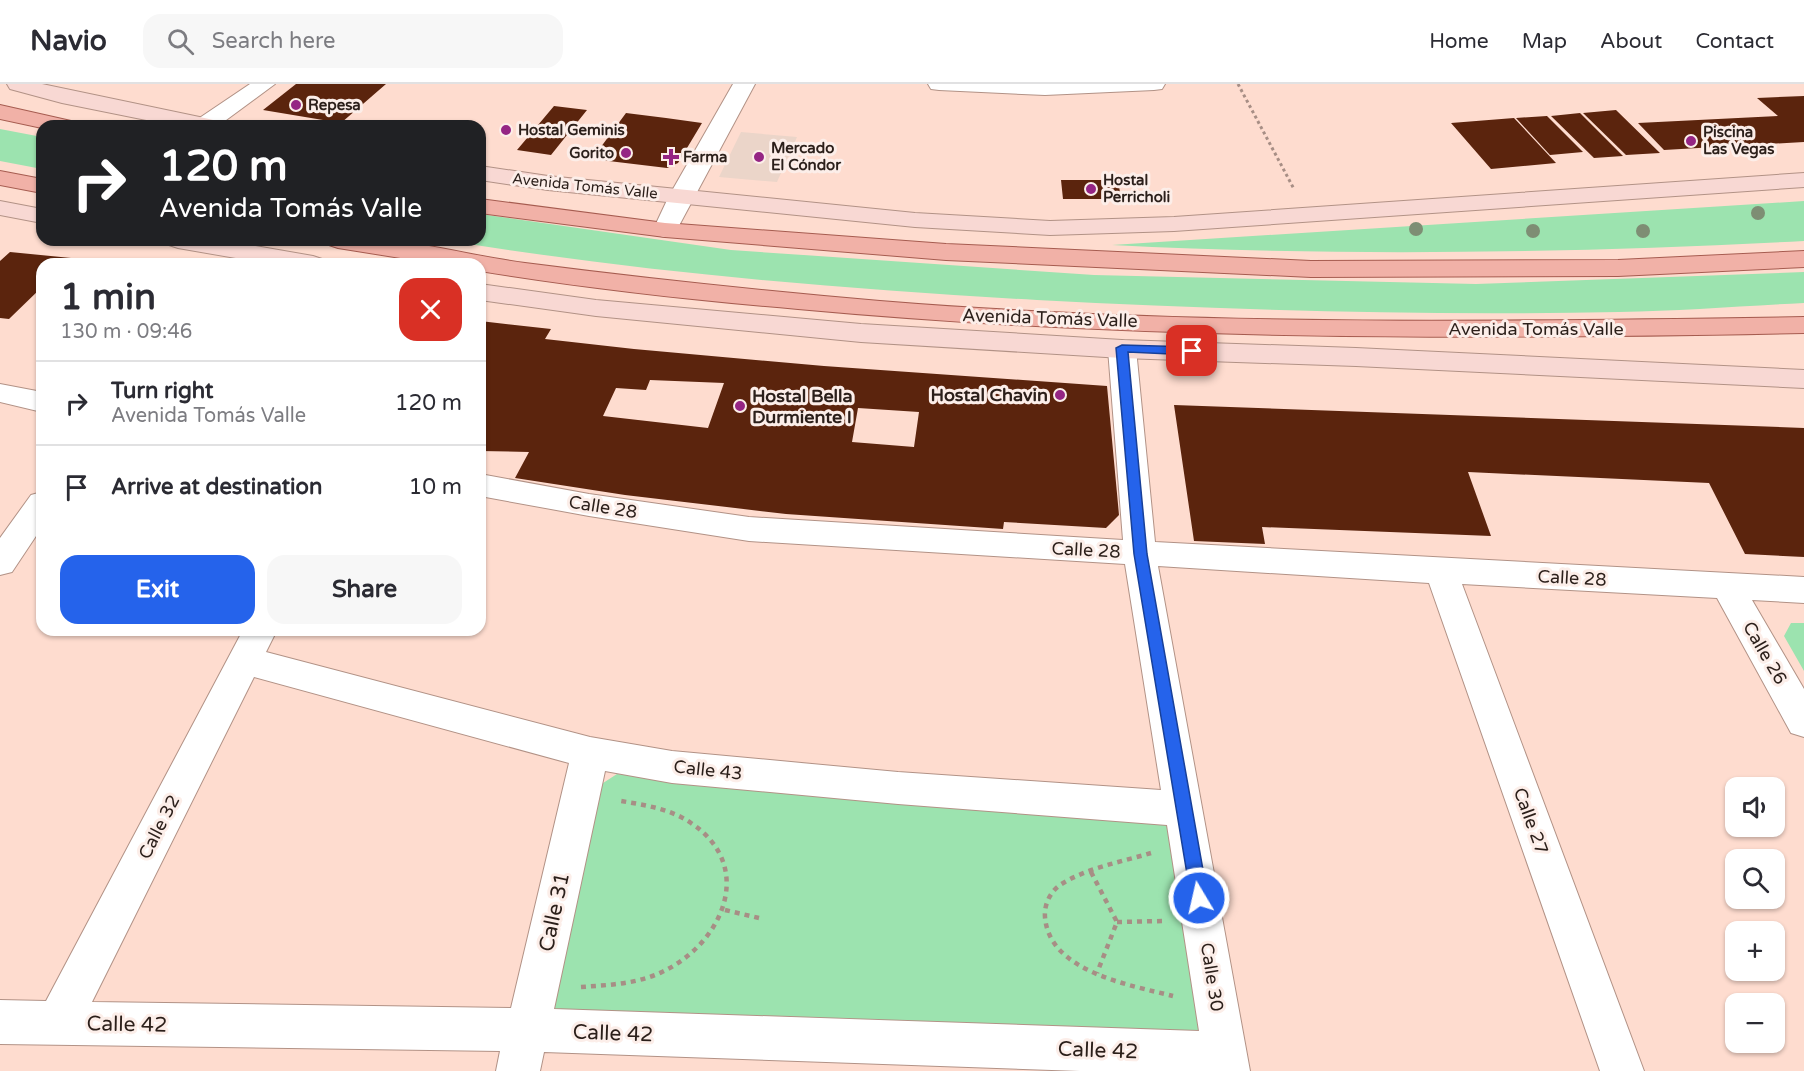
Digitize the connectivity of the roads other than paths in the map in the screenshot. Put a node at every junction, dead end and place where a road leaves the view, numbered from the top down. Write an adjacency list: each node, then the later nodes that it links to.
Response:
1 (18, 84): 9 (street)
2 (264, 84): 10 (street)
3 (744, 84): 15 (street)
4 (939, 84): 6 (street)
5 (1154, 84): 6 (street)
6 (974, 86)
7 (0, 112): 8 (main road)
8 (36, 120)
9 (177, 120)
10 (214, 120)
11 (486, 174): 15 (street, Avenida Tomás Valle)
12 (0, 178): 14 (main road)
13 (1804, 180): 15 (street, Avenida Tomás Valle)
14 (36, 185)
15 (681, 196): 19 (street)
16 (486, 207): 19 (main road, Avenida Tomás Valle)
17 (0, 208): 18 (street)
18 (36, 215)
19 (665, 230): 24 (main road, Avenida Tomás Valle)
20 (212, 246): 22 (street)
21 (370, 246): 23 (main road, Avenida Tomás Valle)
22 (279, 258)
23 (435, 258)
24 (1804, 259)
25 (486, 265): 27 (main road, Avenida Tomás Valle)
26 (486, 293): 28 (street, Avenida Tomás Valle)
27 (1804, 325)
28 (1122, 348): 29 (street, Avenida Tomás Valle); 34 (street, Calle 30)
29 (1804, 379)
30 (0, 393): 31 (street)
31 (36, 401)
32 (486, 486): 34 (street, Calle 28)
33 (36, 512): 35 (street)
34 (1140, 554): 36 (street, Calle 28); 42 (street, Calle 30)
35 (0, 563)
36 (1441, 571): 37 (street, Calle 28); 48 (street, Calle 27)
37 (1726, 585): 38 (street, Calle 28); 40 (street, Calle 26)
38 (1804, 590)
39 (252, 645): 41 (street, Calle 43); 44 (street, Calle 32)
40 (1804, 722)
41 (590, 753): 42 (street, Calle 43); 45 (street, Calle 31)
42 (1184, 809): 46 (street, Calle 30)
43 (0, 1022): 44 (street, Calle 42)
44 (58, 1023): 45 (street, Calle 42)
45 (528, 1030): 46 (street, Calle 42); 47 (street, Calle 31)
46 (1227, 1062)
47 (518, 1071)
48 (1622, 1071)

